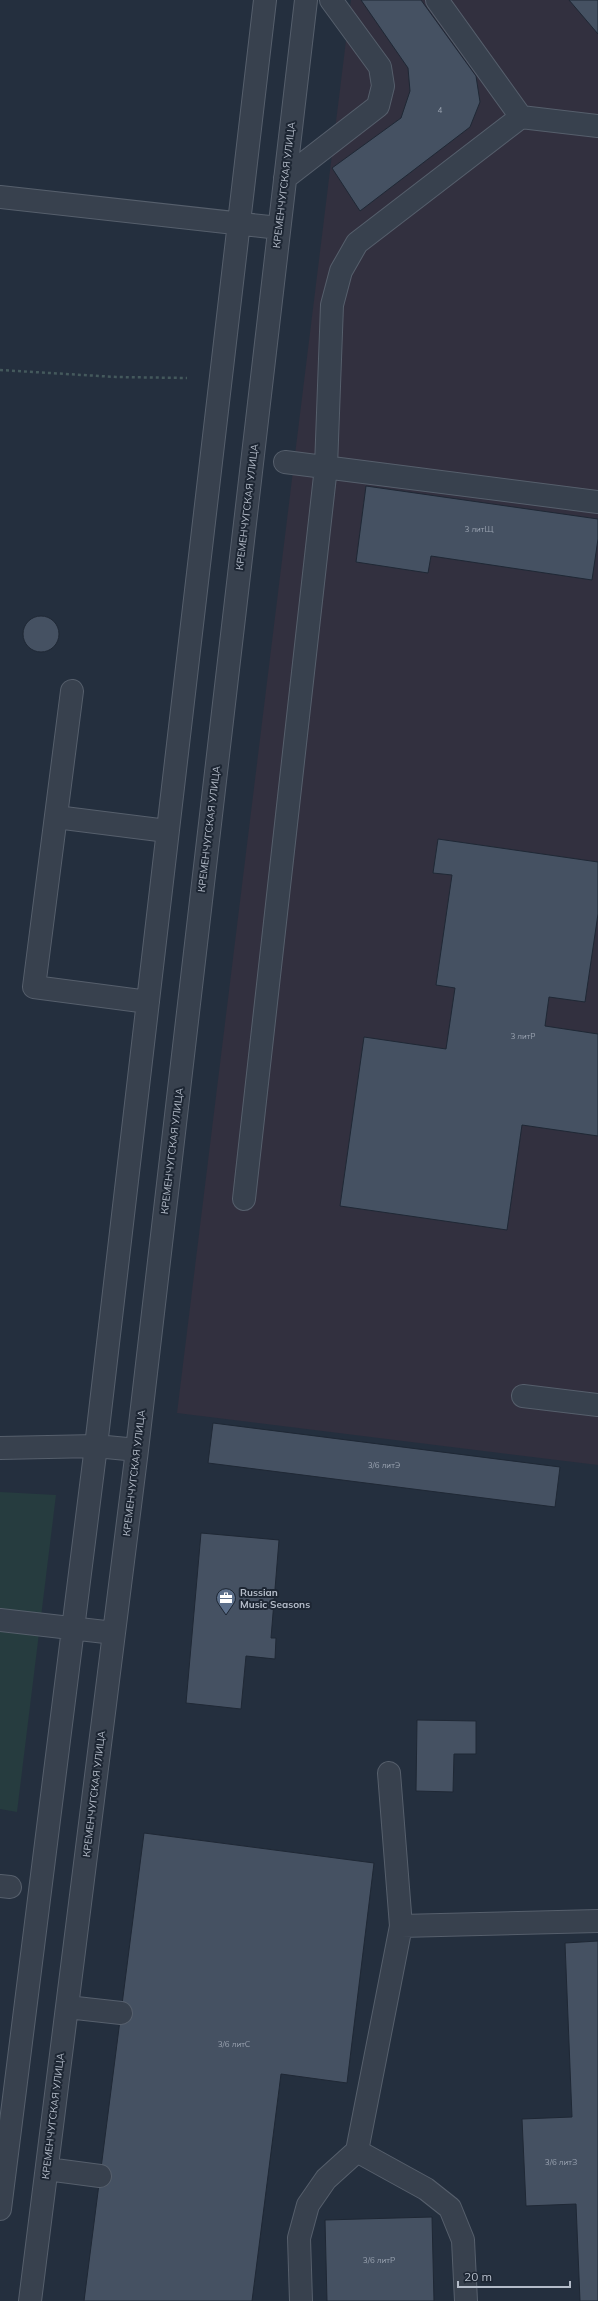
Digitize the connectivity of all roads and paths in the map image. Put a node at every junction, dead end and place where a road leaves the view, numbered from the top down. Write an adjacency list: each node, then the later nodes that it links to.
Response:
1 (265, 0): 9 (street)
2 (306, 0): 7 (street, КРЕМЕНЧУГСКАЯ УЛИЦА)
3 (331, 0): 7 (street)
4 (437, 0): 5 (street)
5 (521, 117): 6 (street); 14 (street)
6 (598, 126)
7 (285, 178): 10 (street, КРЕМЕНЧУГСКАЯ УЛИЦА)
8 (0, 197): 9 (street)
9 (238, 223): 10 (street); 18 (street)
10 (279, 228): 25 (street, КРЕМЕНЧУГСКАЯ УЛИЦА)
11 (0, 370): 12 (path)
12 (187, 378)
13 (284, 462): 14 (street)
14 (326, 467): 15 (street); 20 (street)
15 (598, 502)
16 (72, 691): 17 (street)
17 (56, 816): 18 (street); 19 (street)
18 (167, 831): 19 (street)
19 (148, 1002): 23 (street)
20 (244, 1199)
21 (523, 1396): 22 (street)
22 (598, 1405)
23 (96, 1446): 24 (street); 25 (street); 27 (street)
24 (0, 1448)
25 (137, 1450): 28 (street, КРЕМЕНЧУГСКАЯ УЛИЦА)
26 (0, 1620): 27 (street)
27 (73, 1628): 28 (street); 37 (street)
28 (114, 1633): 32 (street, КРЕМЕНЧУГСКАЯ УЛИЦА)
29 (389, 1773): 31 (street)
30 (598, 1921): 31 (street)
31 (401, 1926): 34 (street)
32 (67, 2007): 33 (street); 35 (street, КРЕМЕНЧУГСКАЯ УЛИЦА)
33 (121, 2013)
34 (357, 2151): 39 (street); 40 (street)
35 (47, 2169): 36 (street); 38 (street, КРЕМЕНЧУГСКАЯ УЛИЦА)
36 (100, 2176)
37 (0, 2209)
38 (30, 2301)
39 (301, 2301)
40 (466, 2301)

